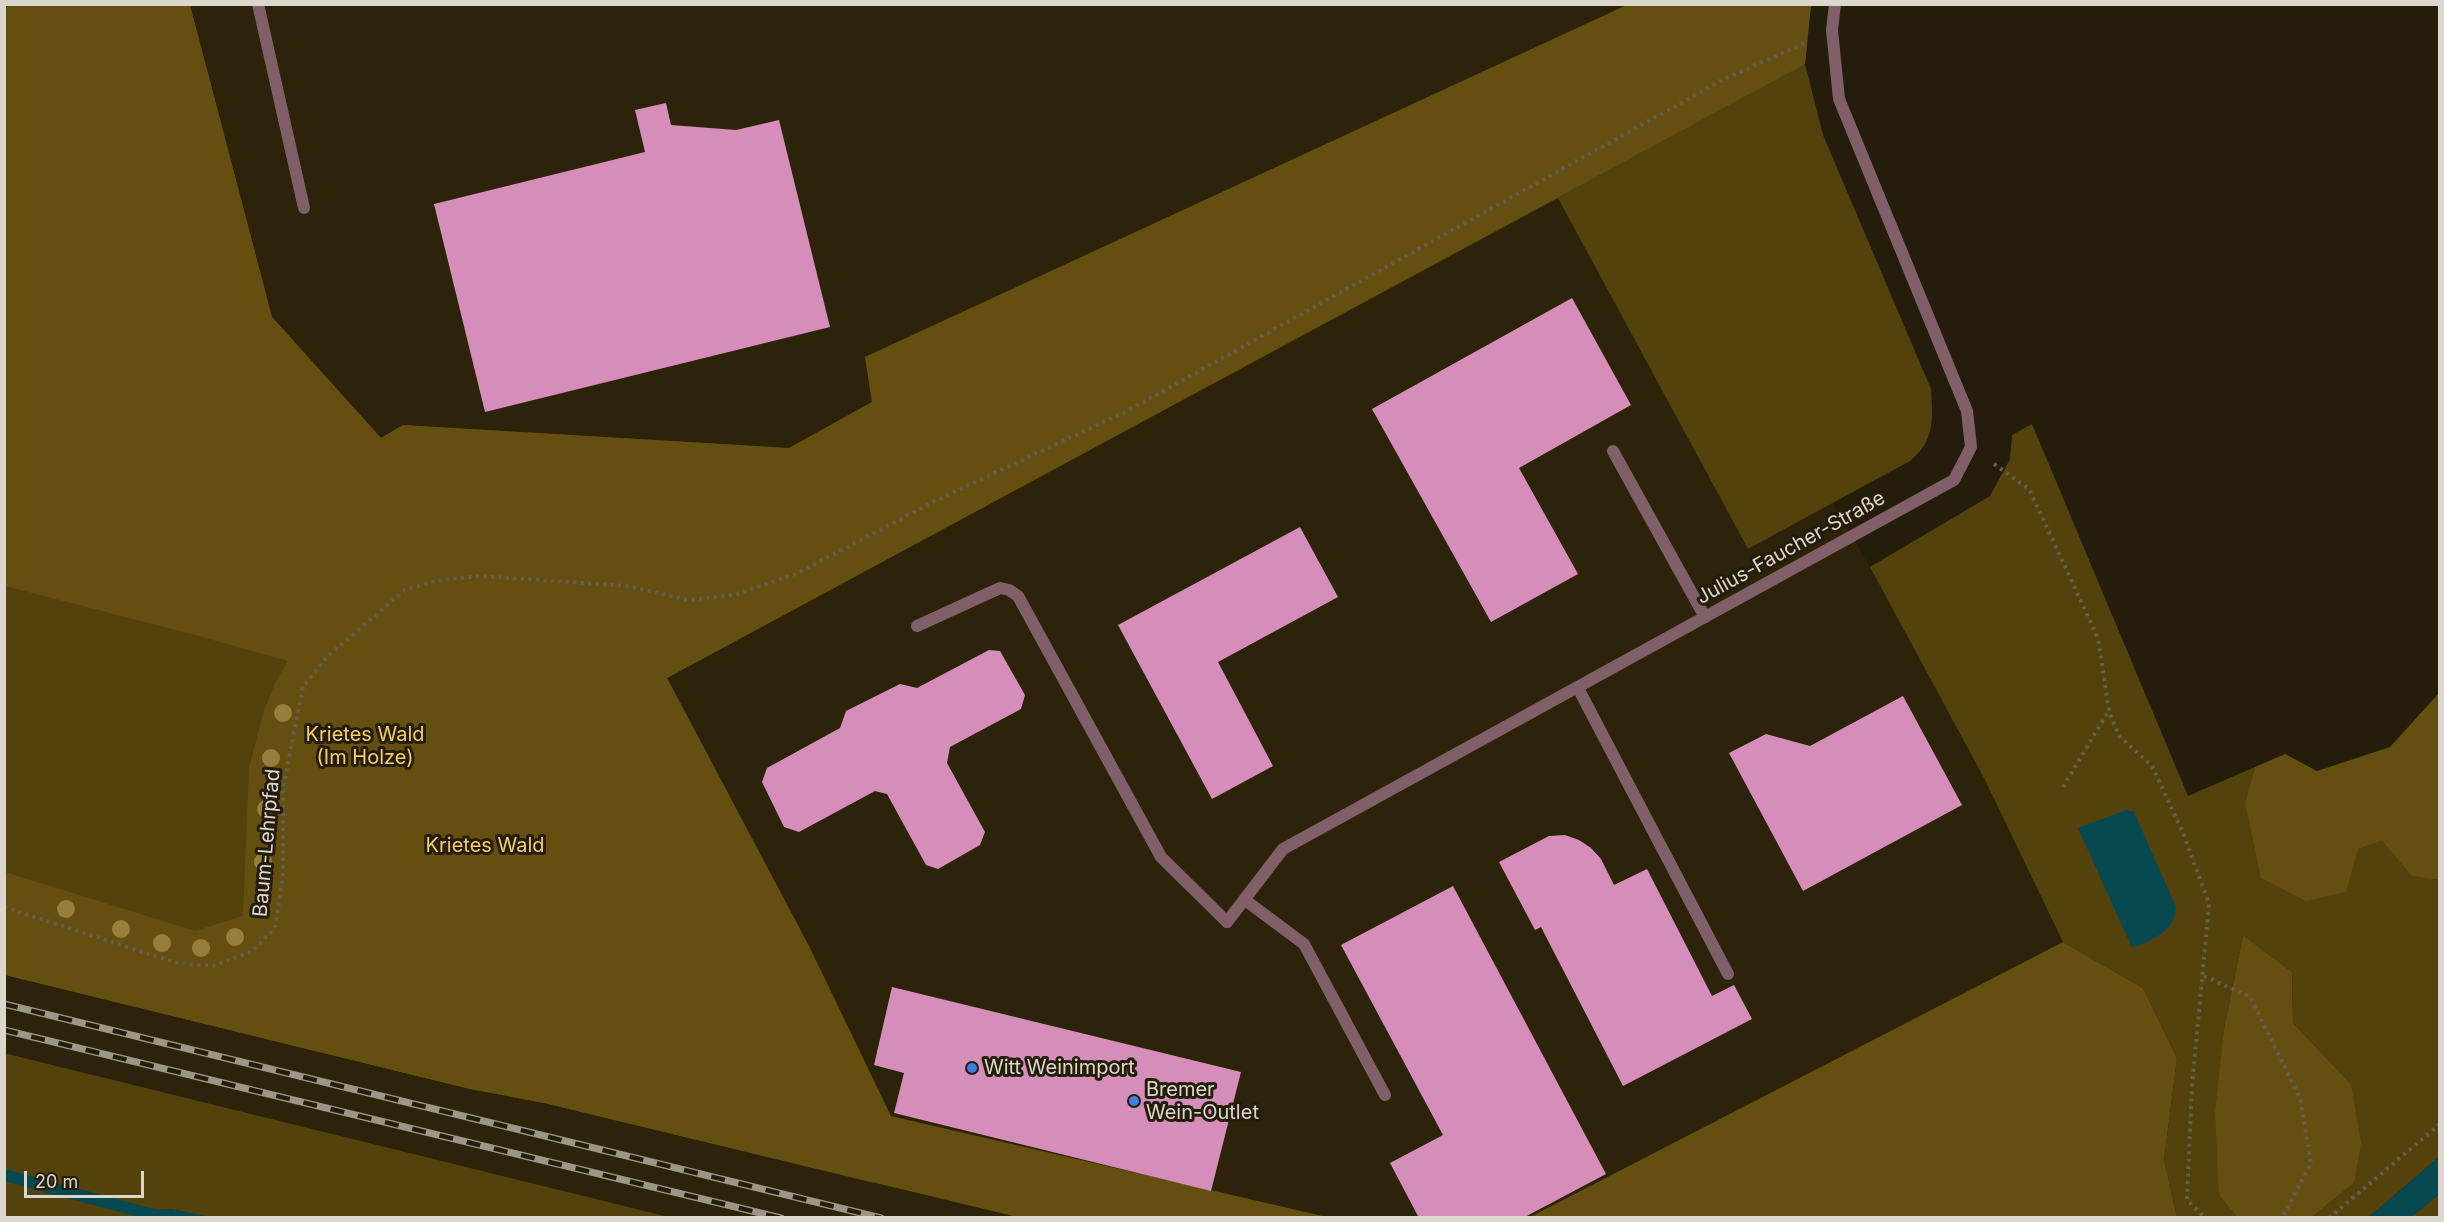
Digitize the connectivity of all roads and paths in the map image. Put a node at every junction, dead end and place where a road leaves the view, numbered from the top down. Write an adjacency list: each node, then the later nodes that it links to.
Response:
1 (258, 4): 4 (street)
2 (1835, 4): 3 (street)
3 (1832, 30): 5 (street); 13 (path, Baum-Lehrpfad)
4 (304, 208)
5 (1971, 447): 7 (street, Julius-Faucher-Straße); 10 (path)
6 (1613, 451): 7 (street)
7 (1706, 617): 9 (street, Julius-Faucher-Straße)
8 (917, 626): 12 (street, Julius-Faucher-Straße)
9 (1578, 688): 12 (street, Julius-Faucher-Straße); 14 (street)
10 (2109, 711): 11 (path); 15 (path)
11 (2063, 787)
12 (1245, 900): 16 (street)
13 (4, 907)
14 (1728, 974)
15 (2204, 976): 18 (path); 19 (path)
16 (1384, 1095)
17 (2439, 1124): 20 (path)
18 (2205, 1218)
19 (2282, 1218)
20 (2329, 1218)

